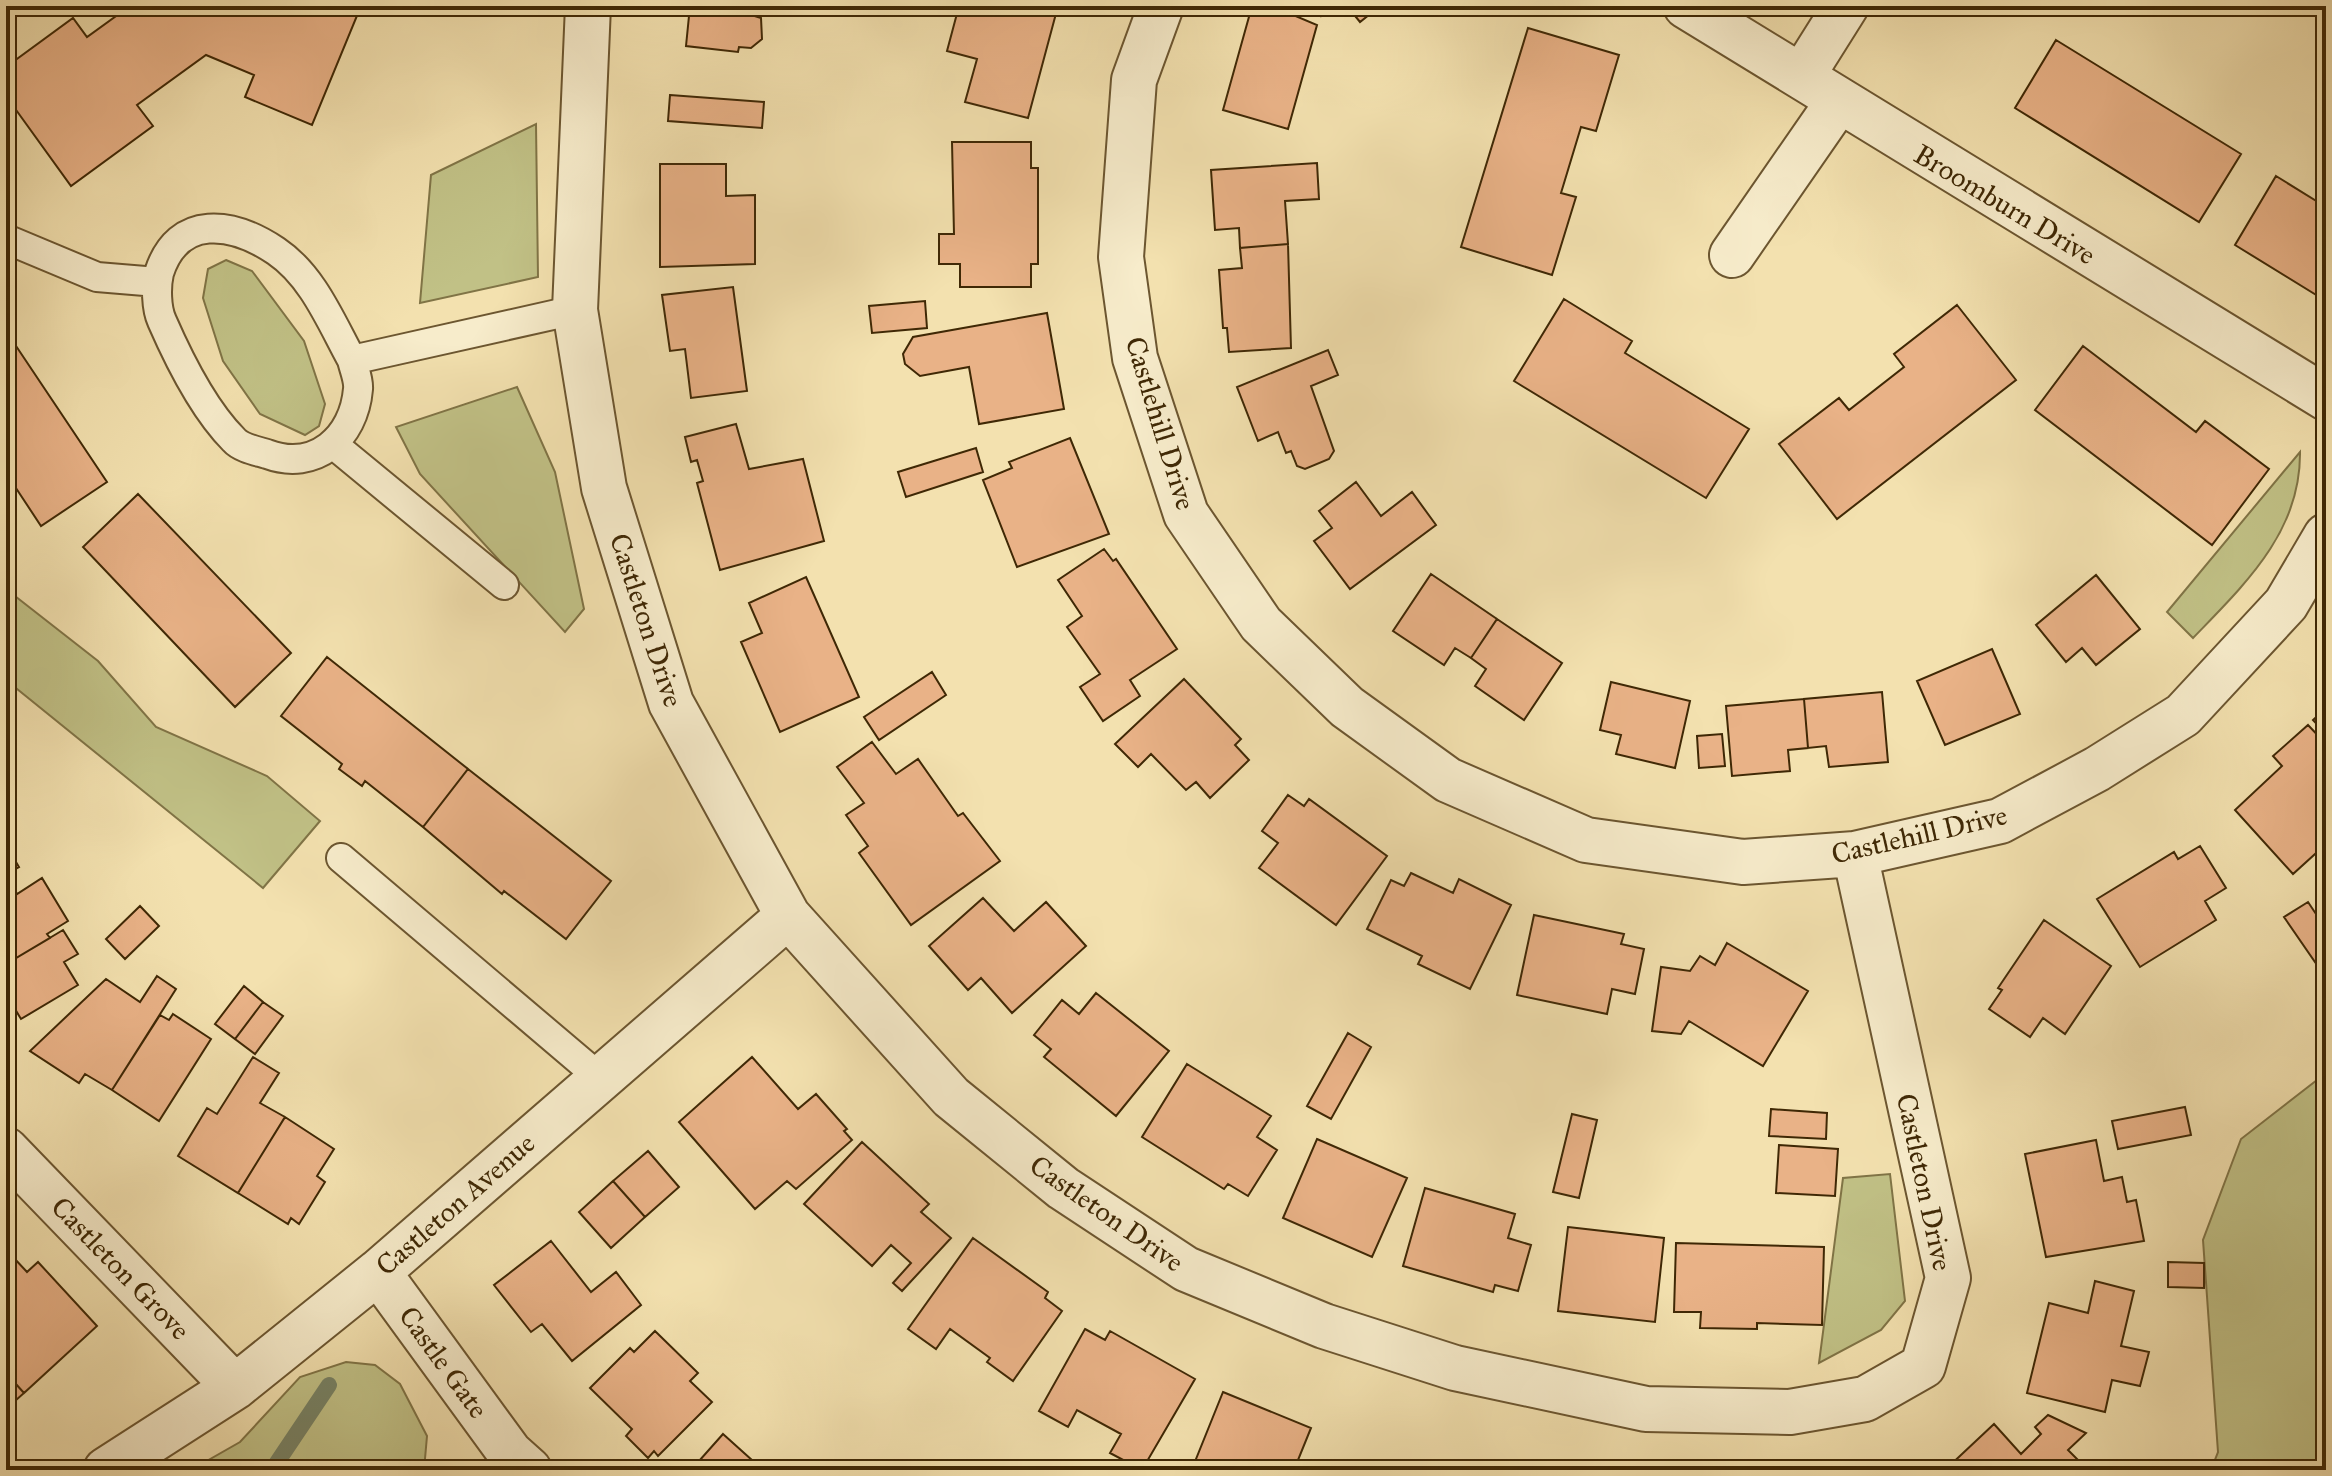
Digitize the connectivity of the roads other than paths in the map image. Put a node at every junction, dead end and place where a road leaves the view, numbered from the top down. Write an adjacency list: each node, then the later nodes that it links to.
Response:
1 (588, 6): 10 (street, Castleton Drive)
2 (1161, 6): 16 (street, Castlehill Drive)
3 (1686, 6): 5 (street, Broomburn Drive)
4 (1846, 6): 5 (street)
5 (1802, 76): 6 (street, Broomburn Drive)
6 (1838, 102): 8 (street); 12 (street, Broomburn Drive)
7 (6, 239): 9 (lane)
8 (1732, 255)
9 (157, 282): 11 (lane); 13 (lane)
10 (575, 310): 11 (lane); 18 (street, Castleton Drive)
11 (352, 360): 13 (lane)
12 (2326, 398)
13 (334, 445): 15 (lane)
14 (2326, 536): 16 (street, Castlehill Drive)
15 (504, 585)
16 (1855, 854): 18 (street, Castleton Drive)
17 (341, 858): 19 (lane)
18 (788, 916): 19 (street, Castleton Avenue)
19 (599, 1077): 21 (street, Castleton Avenue)
20 (6, 1150): 22 (street, Castleton Grove)
21 (378, 1272): 22 (street, Castleton Avenue); 23 (street, Castle Gate)
22 (235, 1387): 24 (street, Castleton Avenue)
23 (508, 1464)
24 (106, 1470)

